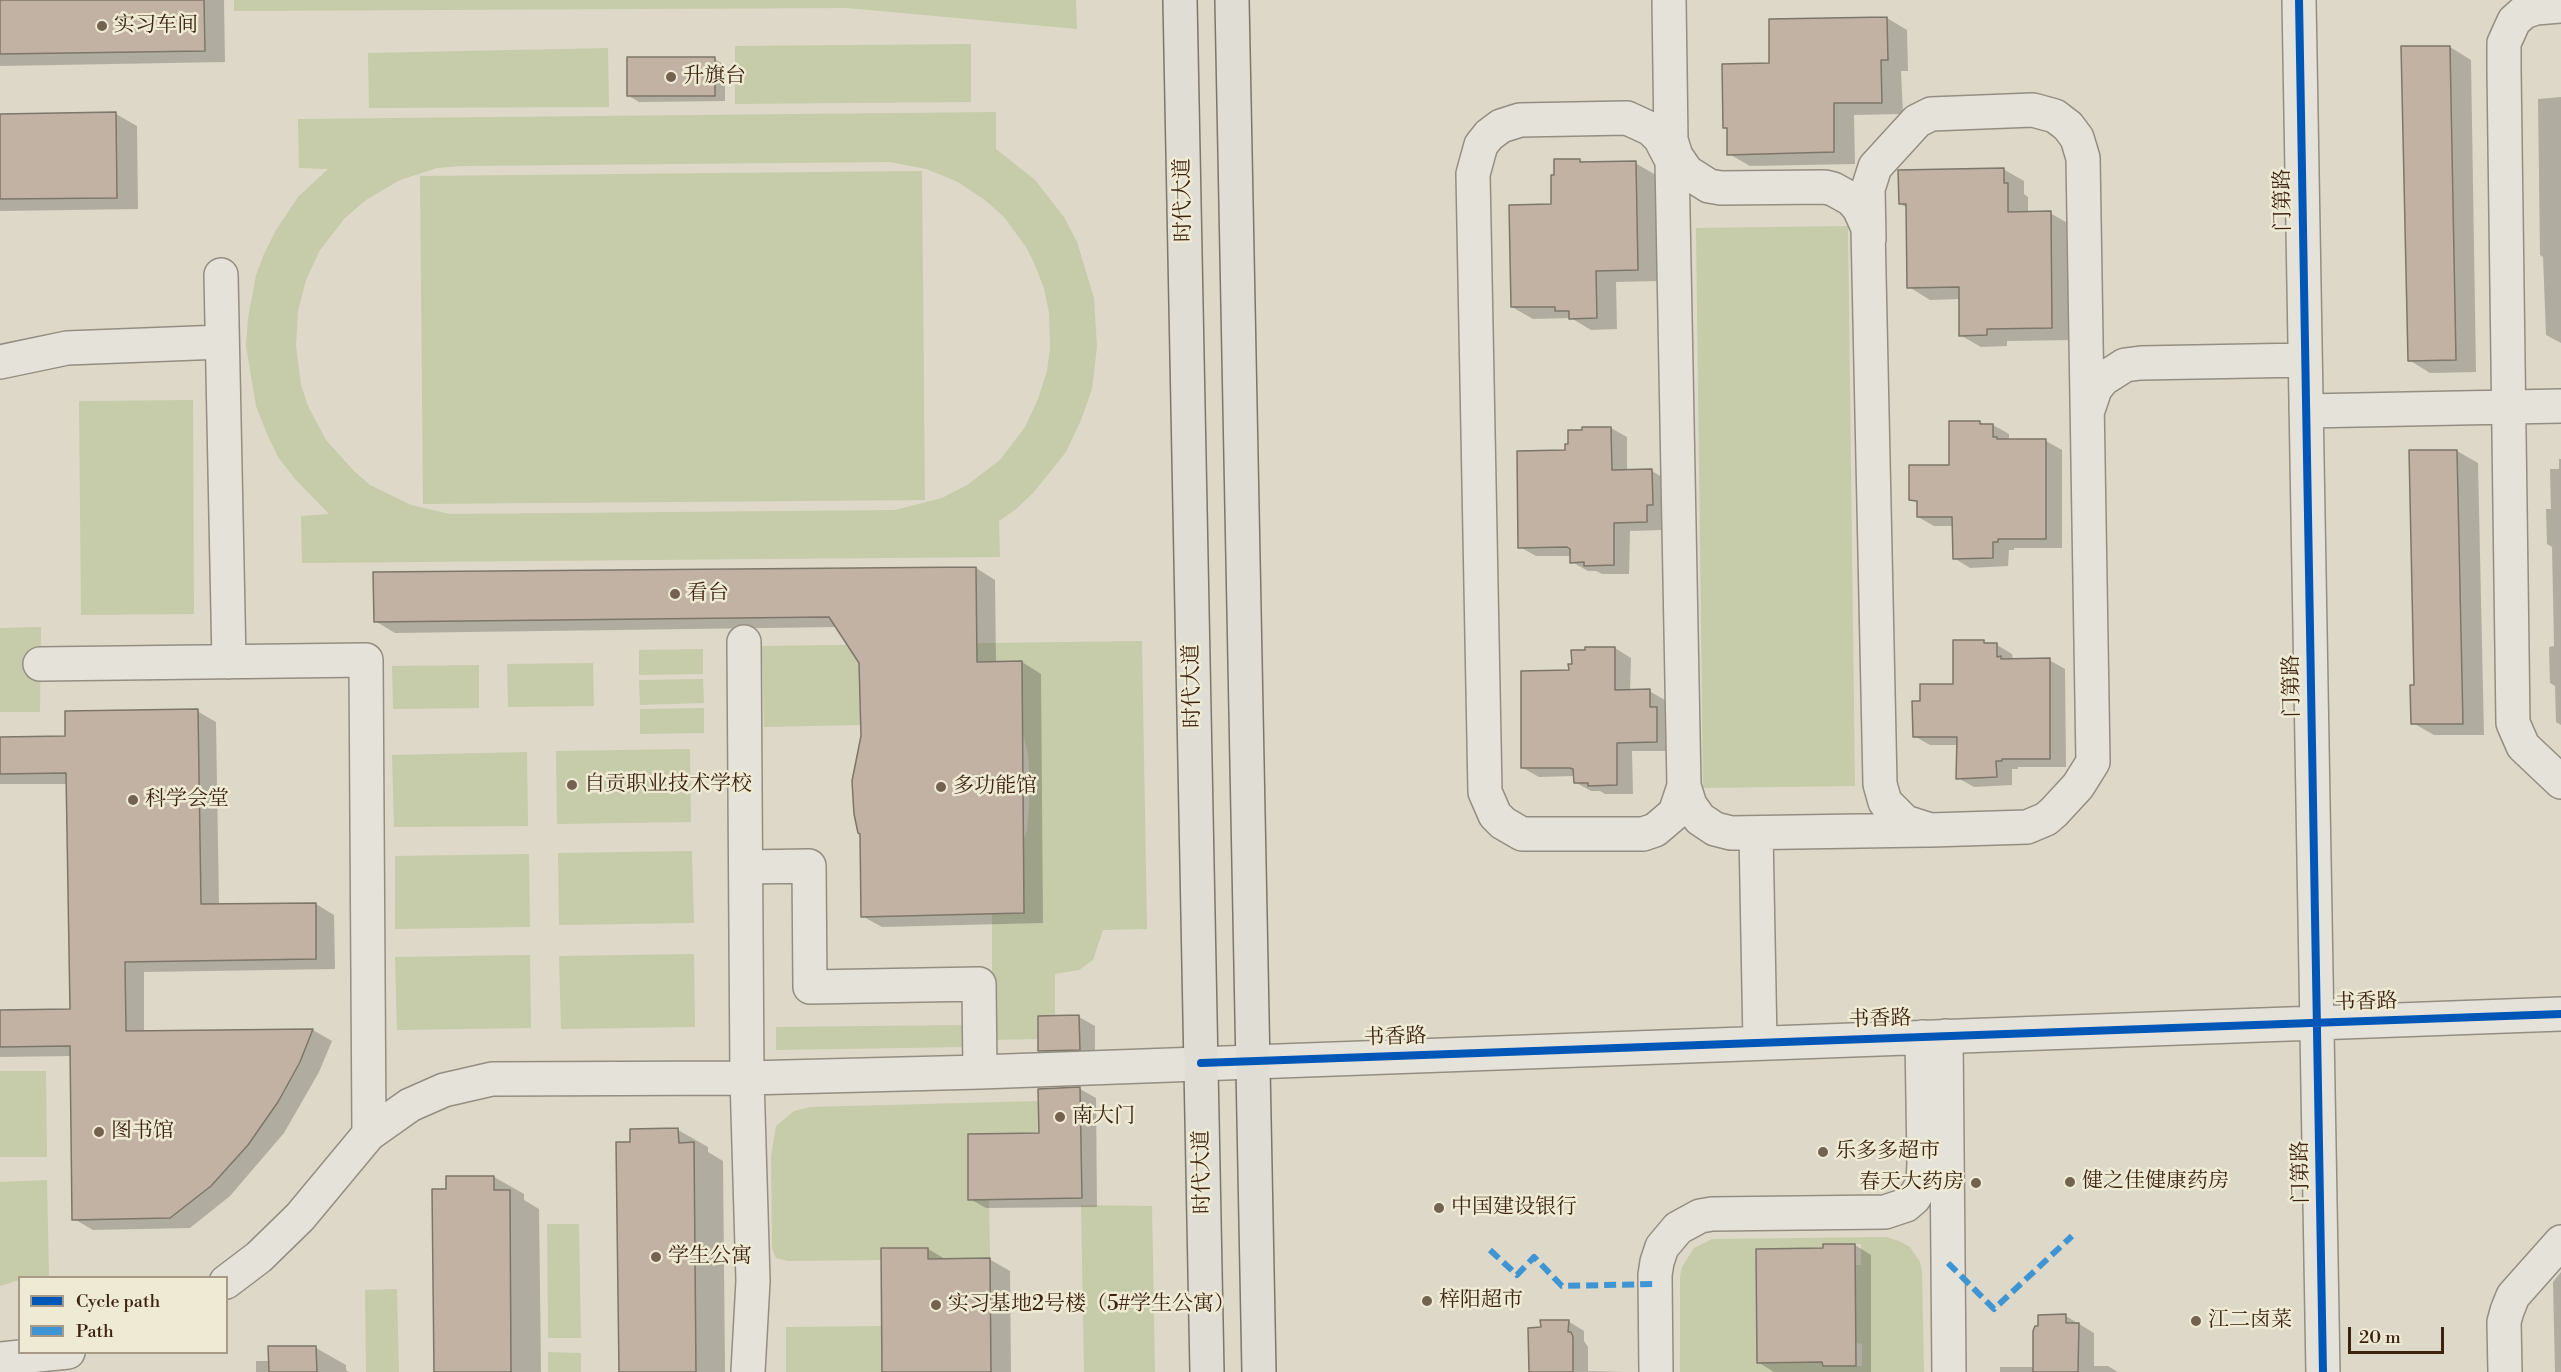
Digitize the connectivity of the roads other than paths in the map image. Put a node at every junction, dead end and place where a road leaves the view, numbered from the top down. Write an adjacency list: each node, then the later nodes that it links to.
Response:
1 (1180, 0): 39 (main road, 时代大道)
2 (1232, 0): 38 (main road)
3 (1669, 0): 7 (street)
4 (2299, 0): 16 (street, 门第路)
5 (2561, 6): 20 (street)
6 (1628, 119): 7 (street); 7 (street); 32 (street)
7 (1671, 139): 10 (street); 12 (street)
8 (1878, 163): 9 (street); 11 (street); 14 (street)
9 (1825, 187): 10 (street); 11 (street)
10 (1721, 188): 12 (street)
11 (1869, 239): 27 (street)
12 (1674, 245): 28 (street)
13 (221, 275): 15 (street)
14 (2085, 316): 18 (street); 21 (street)
15 (222, 342): 17 (street); 24 (street)
16 (2305, 360): 18 (street); 22 (street, 门第路)
17 (0, 362)
18 (2141, 363): 21 (street)
19 (2561, 406): 20 (street)
20 (2508, 407): 22 (street); 26 (street)
21 (2088, 410): 29 (street)
22 (2306, 411): 35 (street, 门第路)
23 (744, 642): 33 (street)
24 (229, 662): 25 (street); 42 (street)
25 (40, 664)
26 (2561, 782)
27 (1880, 784): 29 (street); 30 (street)
28 (1684, 786): 31 (street); 32 (street)
29 (1930, 830): 30 (street)
30 (1831, 831): 31 (street)
31 (1744, 833): 32 (street); 37 (street)
32 (1632, 835)
33 (746, 867): 40 (street); 41 (street)
34 (2561, 1014): 35 (street, 书香路)
35 (2317, 1023): 36 (street, 书香路); 54 (street, 门第路)
36 (1934, 1036): 37 (street, 书香路); 43 (street); 45 (street)
37 (1760, 1043): 38 (street, 书香路)
38 (1252, 1061): 39 (street, 书香路); 51 (main road)
39 (1201, 1063): 40 (street, 书香路); 50 (main road, 时代大道)
40 (980, 1072): 41 (street, 书香路)
41 (747, 1077): 42 (street, 书香路); 49 (street)
42 (369, 1134): 46 (street, 书香路)
43 (1885, 1212): 45 (street); 52 (street)
44 (2561, 1242): 55 (street)
45 (1948, 1263): 53 (street)
46 (228, 1280)
47 (57, 1354): 48 (street)
48 (0, 1359)
49 (752, 1362)
50 (1207, 1372)
51 (1259, 1372)
52 (1656, 1372)
53 (1949, 1372)
54 (2323, 1372)
55 (2505, 1372)

